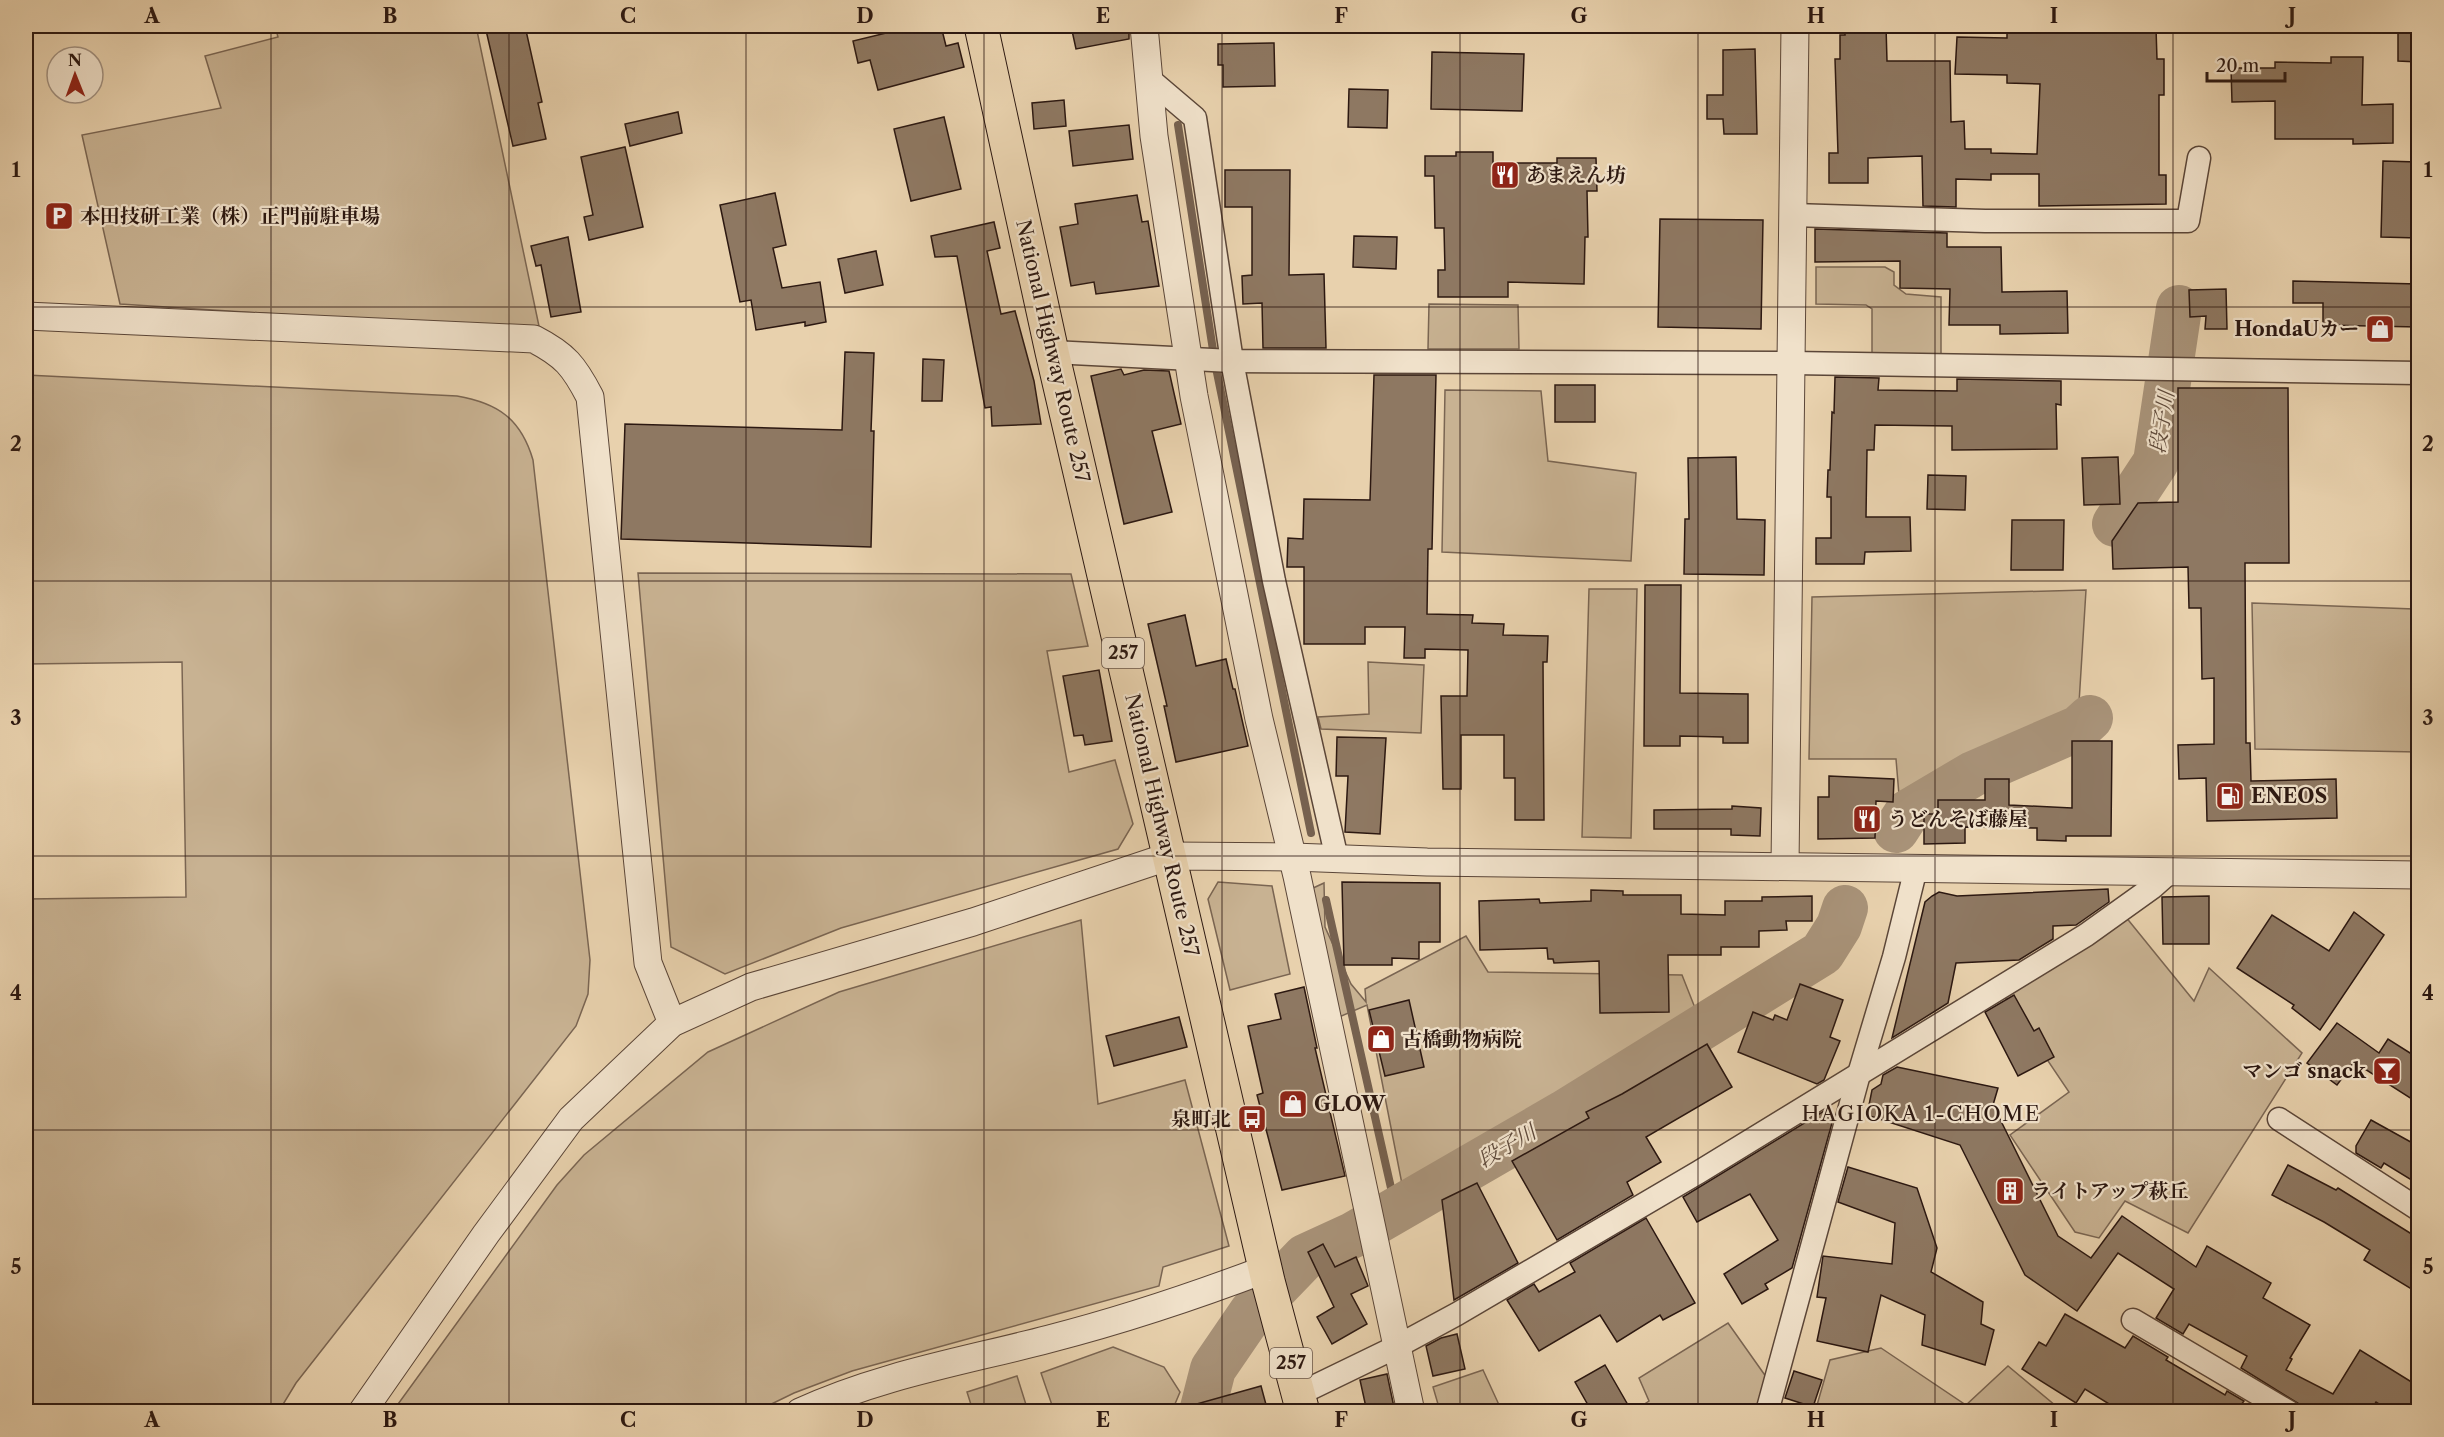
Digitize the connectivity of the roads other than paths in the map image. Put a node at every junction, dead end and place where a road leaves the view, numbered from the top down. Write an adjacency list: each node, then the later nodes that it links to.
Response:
1 (981, 26): 8 (highway, National Highway Route 257 / 257)
2 (1144, 26): 4 (street)
3 (1795, 26): 6 (street)
4 (1148, 78): 9 (street); 10 (street)
5 (2199, 158): 6 (street)
6 (1793, 215): 11 (street)
7 (26, 316): 20 (street)
8 (1052, 352): 9 (street); 13 (highway, National Highway Route 257 / 257)
9 (1188, 357): 10 (street); 14 (street)
10 (1232, 362): 11 (street); 15 (street)
11 (1792, 363): 12 (street); 16 (street)
12 (2418, 373)
13 (1170, 856): 14 (street); 20 (street); 24 (highway, National Highway Route 257 / 257)
14 (1293, 857): 15 (street); 26 (street)
15 (1337, 859): 16 (street)
16 (1785, 866): 17 (street)
17 (1916, 868): 18 (street); 21 (street)
18 (2171, 871): 19 (street); 21 (street)
19 (2418, 875)
20 (672, 1023): 28 (street)
21 (1859, 1074): 26 (street); 31 (street)
22 (2279, 1119): 23 (street)
23 (2418, 1209)
24 (1267, 1275): 27 (highway, National Highway Route 257 / 257); 29 (street)
25 (2133, 1320): 32 (street)
26 (1396, 1347): 27 (street); 30 (street)
27 (1301, 1402)
28 (362, 1412)
29 (800, 1412)
30 (1411, 1412)
31 (1767, 1412)
32 (2289, 1412)

